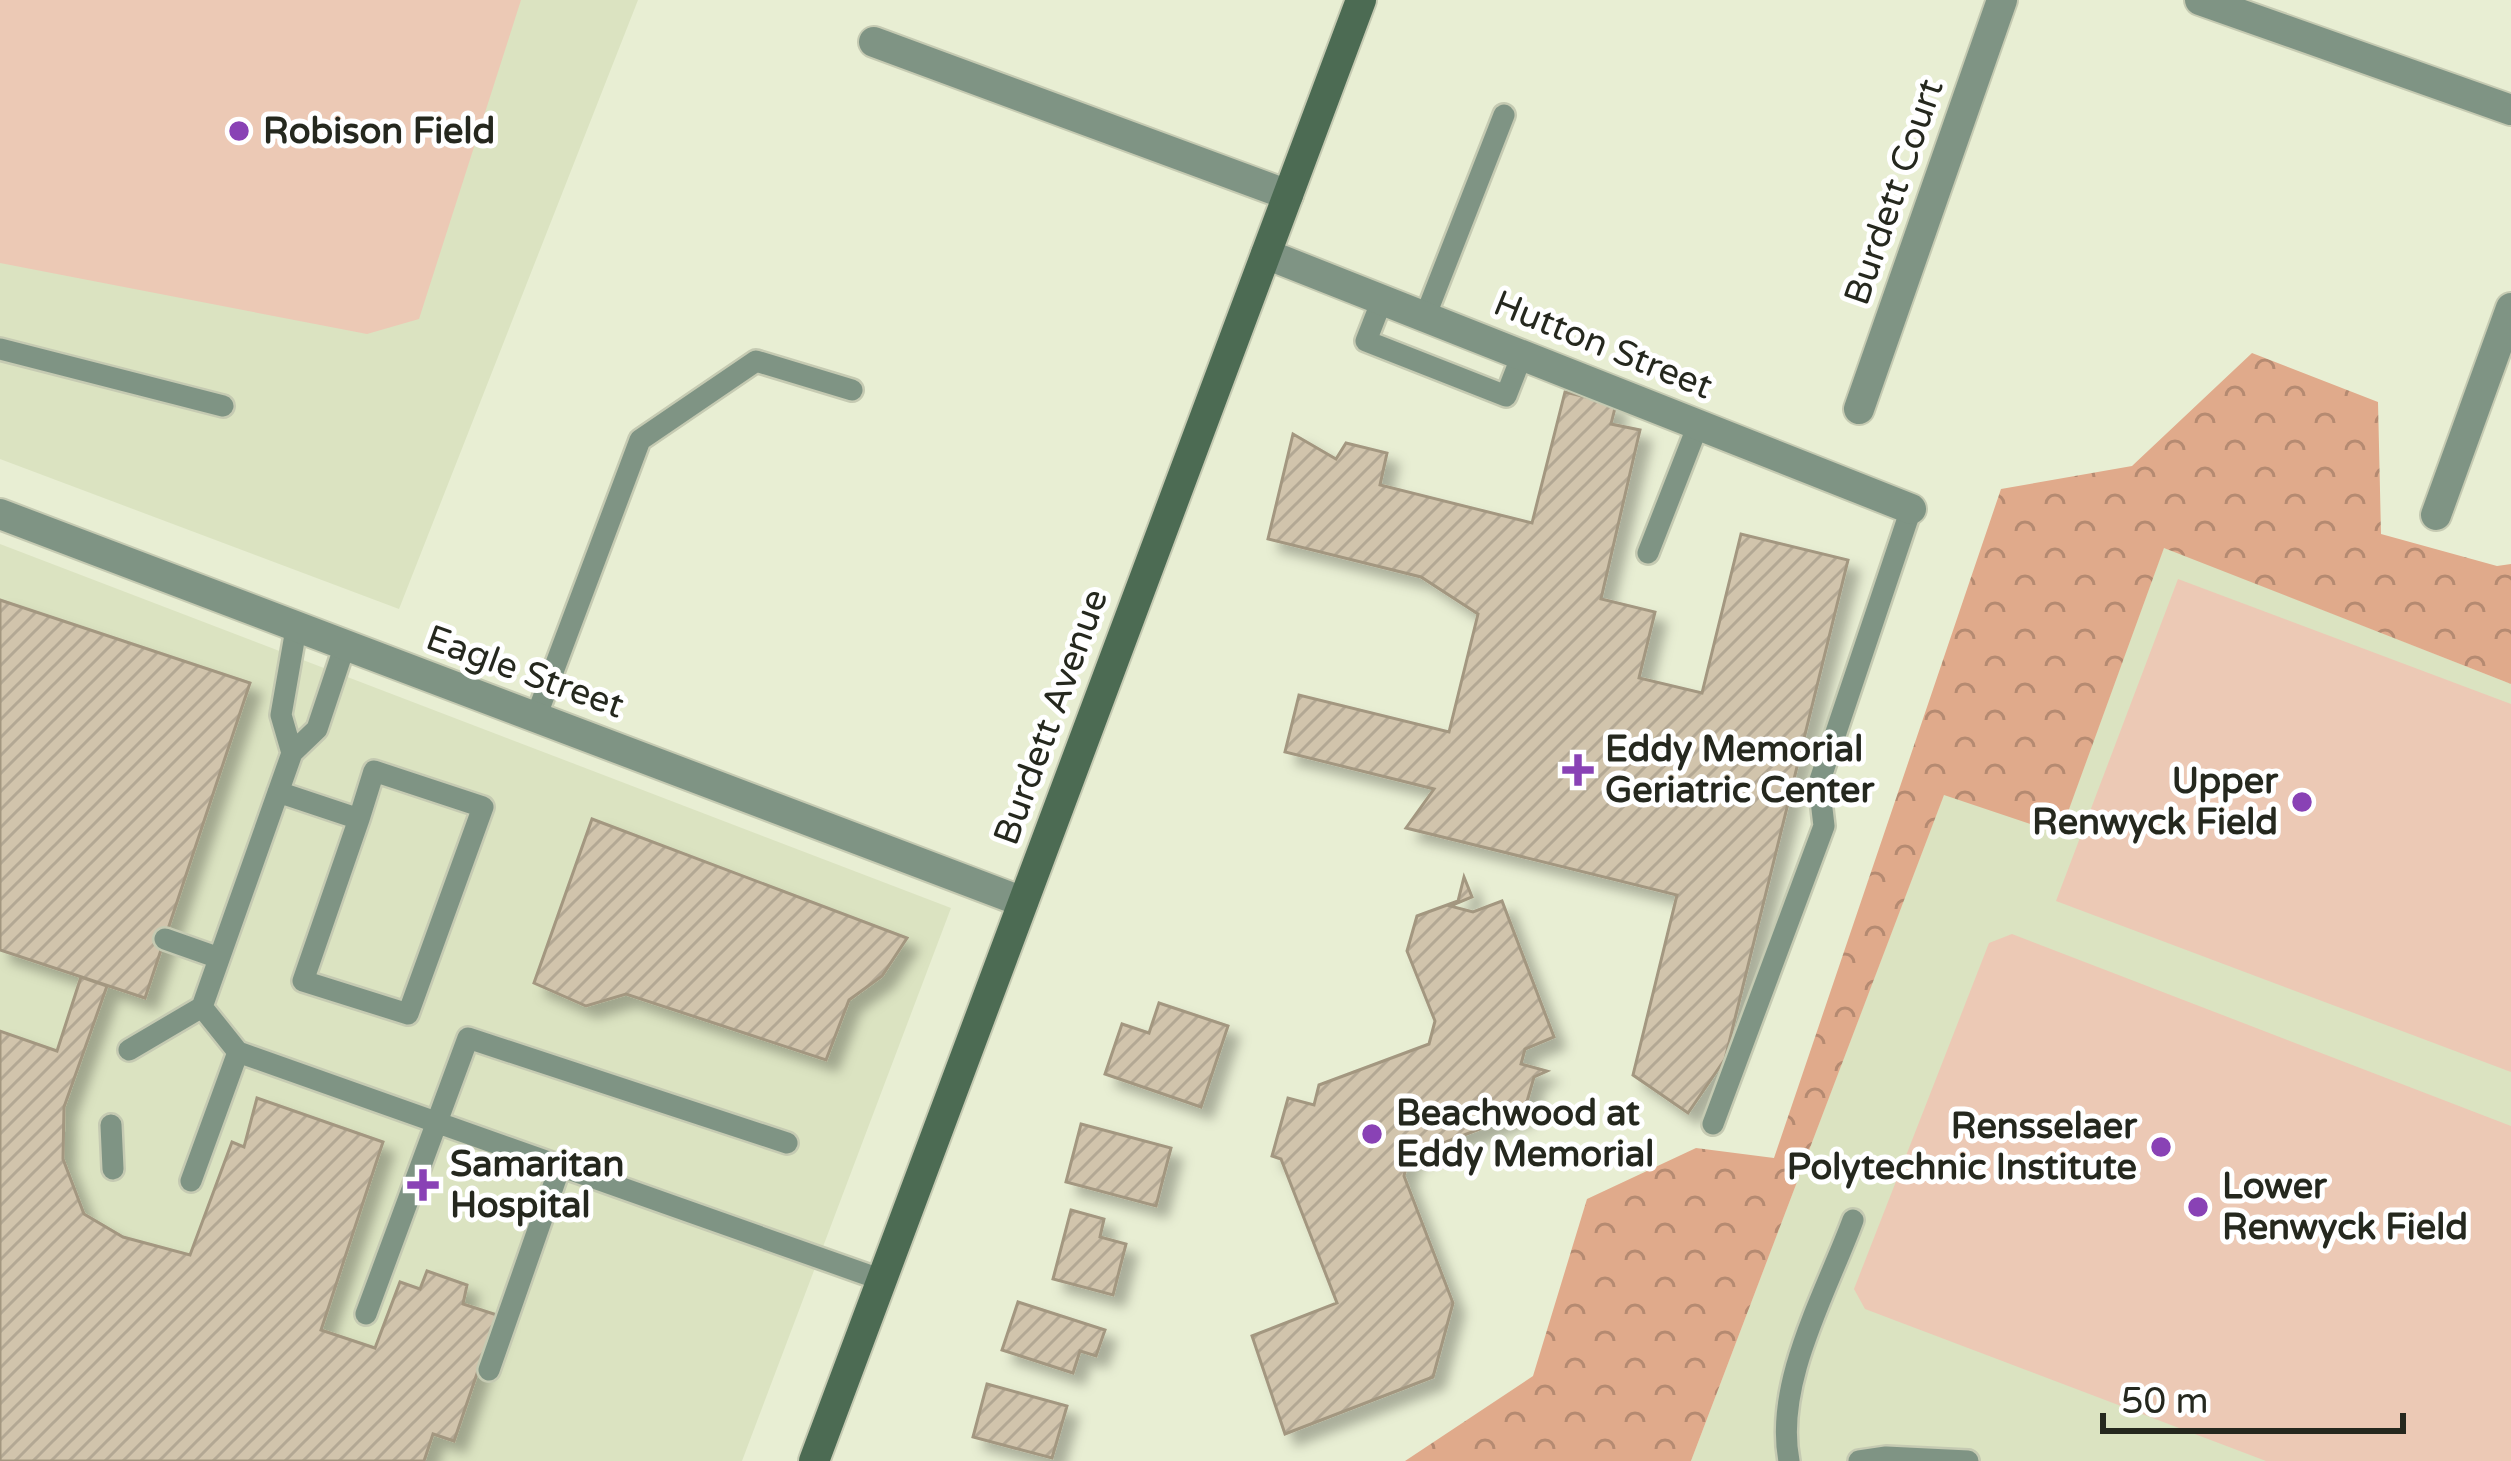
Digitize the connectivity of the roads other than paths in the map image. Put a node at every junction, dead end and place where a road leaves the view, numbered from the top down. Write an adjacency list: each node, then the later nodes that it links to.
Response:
1 (1361, 0): 7 (street, Burdett Avenue)
2 (2002, 0): 16 (street, Burdett Court)
3 (2200, 0): 5 (street)
4 (874, 42): 7 (street)
5 (2511, 110)
6 (1504, 115): 11 (lane)
7 (1288, 194): 8 (street, Burdett Avenue)
8 (1266, 254): 9 (street, Hutton Street); 28 (street, Burdett Avenue)
9 (1382, 300): 11 (street, Hutton Street); 13 (lane)
10 (2511, 308): 20 (street)
11 (1425, 317): 13 (street, Hutton Street)
12 (0, 349): 15 (lane)
13 (1522, 355): 17 (street, Hutton Street)
14 (852, 390): 24 (lane)
15 (223, 406)
16 (1859, 409)
17 (1698, 425): 18 (street, Hutton Street); 21 (lane)
18 (1911, 509): 35 (lane)
19 (0, 514): 22 (street, Eagle Street)
20 (2436, 515)
21 (1648, 553)
22 (296, 629): 23 (street, Eagle Street); 25 (lane)
23 (344, 648): 24 (street, Eagle Street); 25 (lane)
24 (536, 717): 28 (street, Eagle Street)
25 (292, 753): 26 (lane)
26 (278, 792): 27 (lane); 30 (lane)
27 (359, 819): 27 (lane)
28 (1023, 902): 42 (street, Burdett Avenue)
29 (165, 939): 30 (lane)
30 (219, 958): 31 (lane)
31 (202, 1007): 32 (lane); 33 (lane)
32 (129, 1050)
33 (238, 1052): 34 (lane); 40 (lane)
34 (437, 1120): 37 (lane); 38 (lane); 43 (lane)
35 (1714, 1124)
36 (111, 1125): 39 (lane)
37 (787, 1143)
38 (561, 1164): 42 (lane); 44 (lane)
39 (113, 1169)
40 (191, 1180)
41 (1852, 1220): 46 (lane)
42 (881, 1280): 45 (street, Burdett Avenue)
43 (366, 1314)
44 (489, 1370)
45 (814, 1461)
46 (1790, 1461)
47 (1859, 1461): 48 (lane)
48 (1968, 1461)

